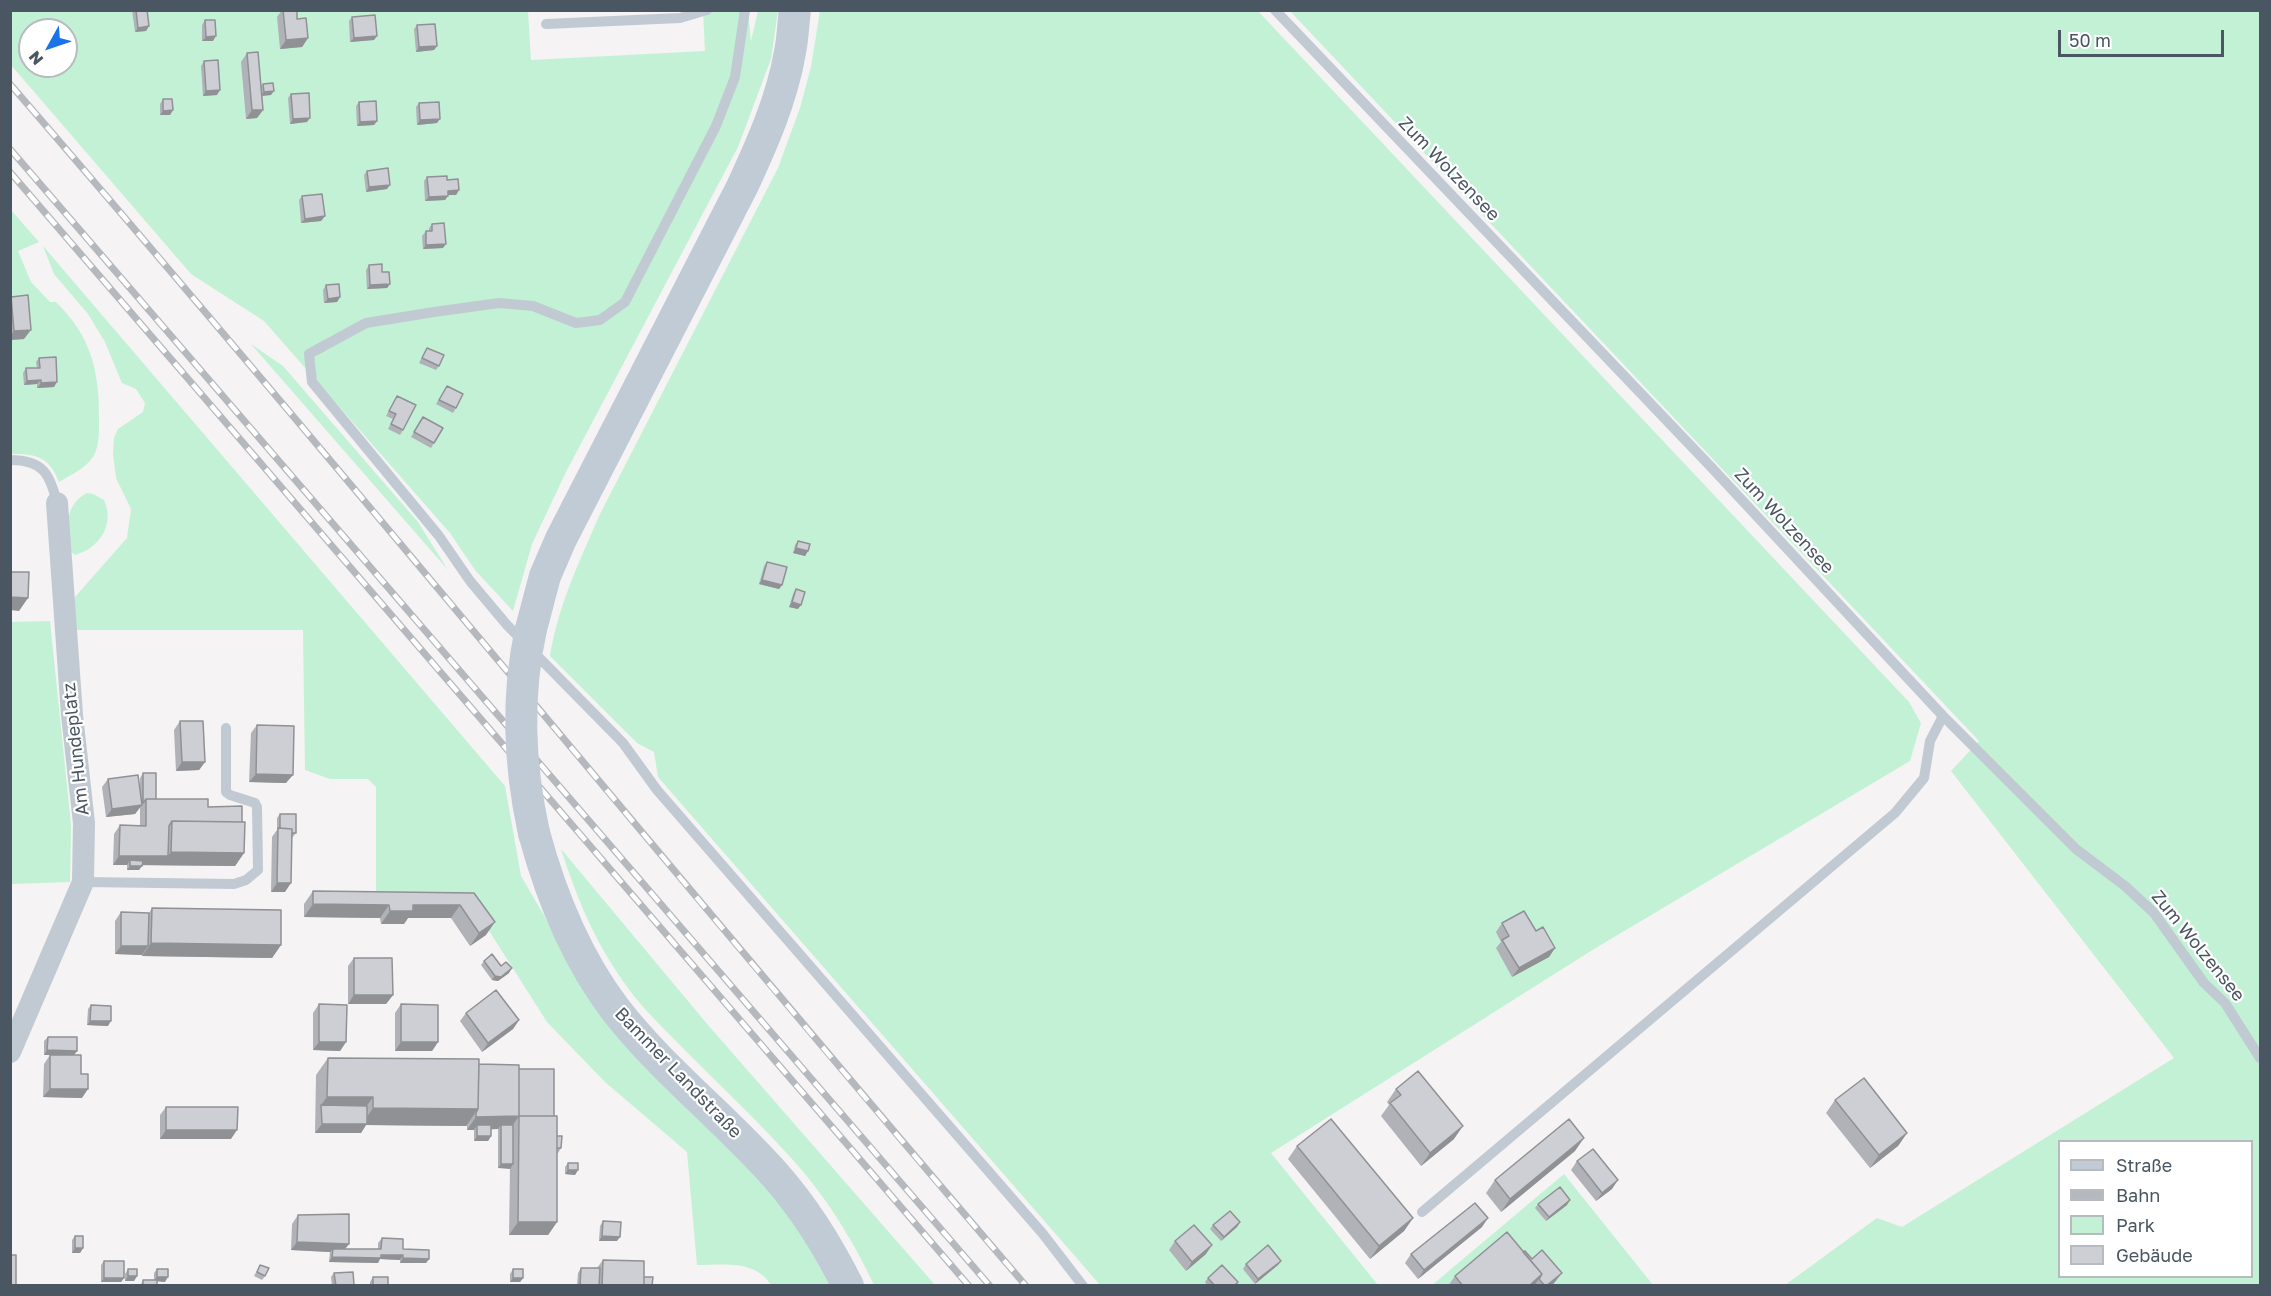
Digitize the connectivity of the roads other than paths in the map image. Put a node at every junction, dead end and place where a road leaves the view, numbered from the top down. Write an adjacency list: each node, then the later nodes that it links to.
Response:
1 (707, 10): 5 (lane)
2 (745, 10): 15 (lane)
3 (795, 10): 14 (main road, Bammer Landstraße, bridge)
4 (1275, 10): 8 (lane, Zum Wolzensee)
5 (546, 24)
6 (10, 460): 7 (lane, Am Hundeplatz)
7 (57, 503): 10 (street, Am Hundeplatz)
8 (1943, 716): 12 (lane, Zum Wolzensee); 13 (lane)
9 (226, 729): 10 (lane)
10 (83, 882): 11 (street, Am Hundeplatz)
11 (10, 1052)
12 (2260, 1058)
13 (1422, 1212)
14 (848, 1286)
15 (1083, 1286)

